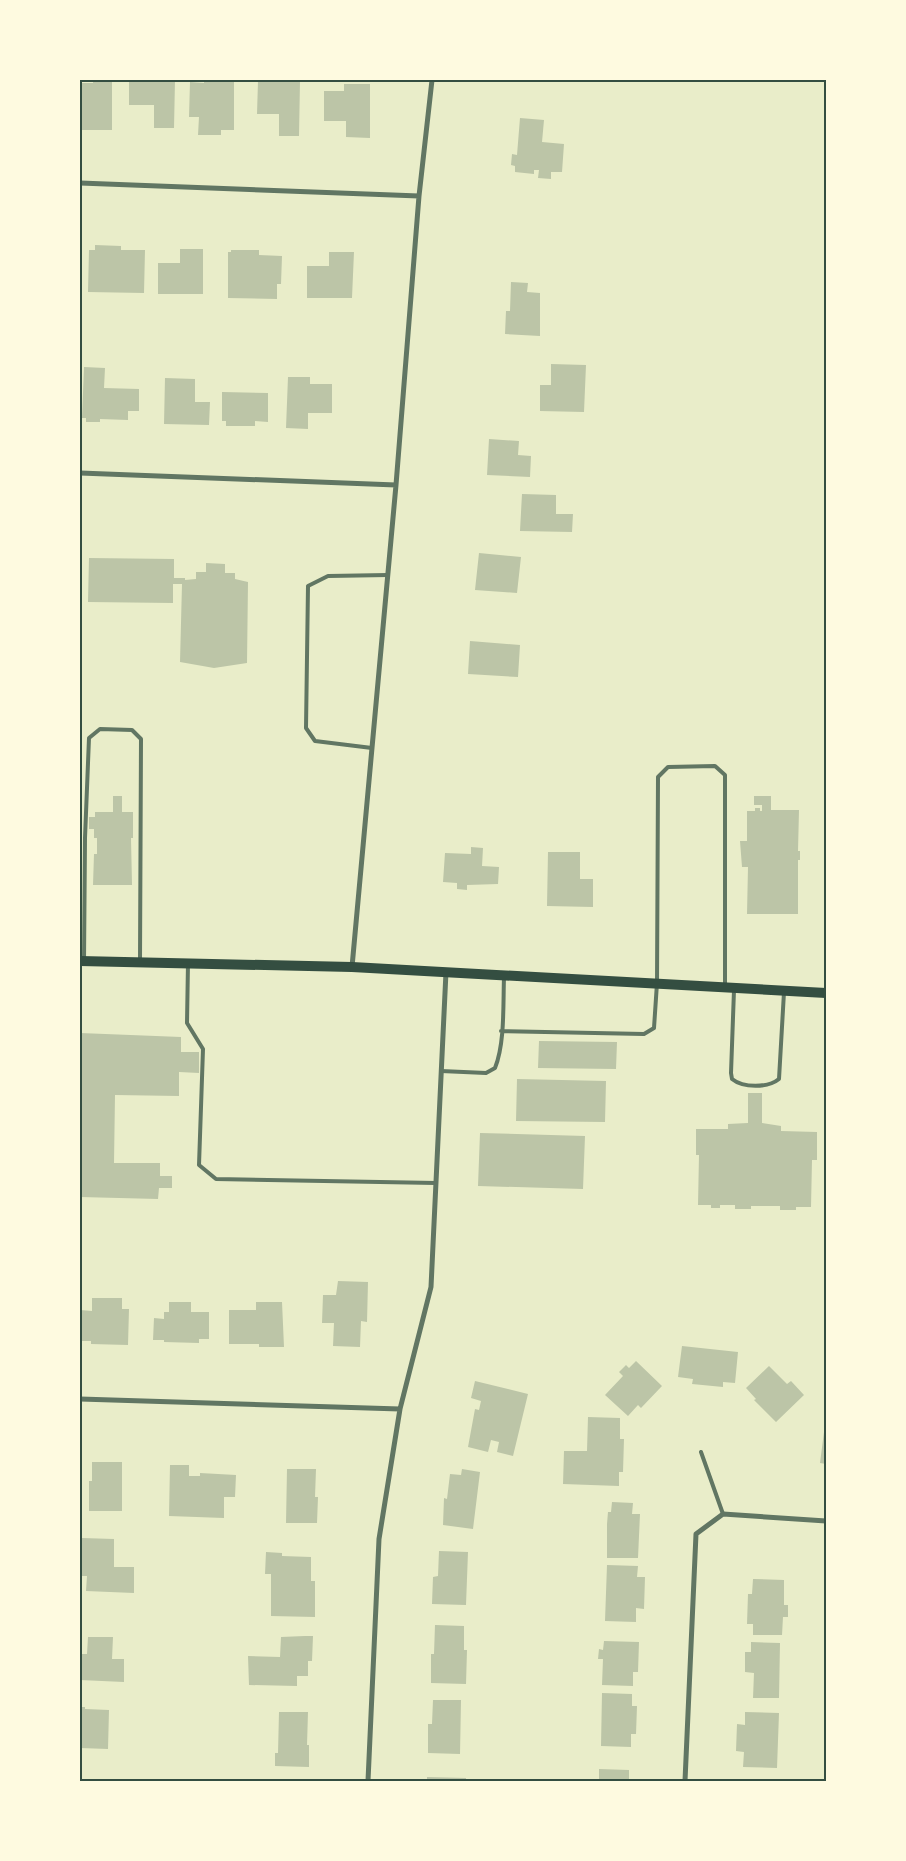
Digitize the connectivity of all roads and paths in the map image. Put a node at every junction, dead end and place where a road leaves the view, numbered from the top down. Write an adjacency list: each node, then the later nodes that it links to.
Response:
1 (432, 80): 3 (street)
2 (80, 183): 3 (street)
3 (420, 196): 5 (street)
4 (80, 473): 5 (street)
5 (396, 485): 6 (street)
6 (388, 575): 7 (street); 7 (lane)
7 (372, 748): 12 (street)
8 (82, 879): 9 (lane); 10 (lane)
9 (82, 961): 10 (main road)
10 (140, 962): 11 (main road)
11 (188, 963): 12 (main road); 21 (lane)
12 (352, 967): 13 (main road)
13 (446, 972): 14 (main road); 20 (street)
14 (504, 975): 15 (main road); 19 (lane)
15 (657, 983): 16 (main road); 16 (lane); 19 (lane)
16 (730, 987): 17 (main road); 17 (lane)
17 (784, 990): 18 (main road)
18 (826, 993)
19 (501, 1032): 20 (lane)
20 (441, 1071): 21 (street)
21 (436, 1183): 23 (street)
22 (80, 1399): 23 (street)
23 (400, 1408): 27 (street)
24 (701, 1452): 25 (lane)
25 (723, 1514): 26 (street); 28 (street)
26 (826, 1521)
27 (368, 1781)
28 (685, 1781)

